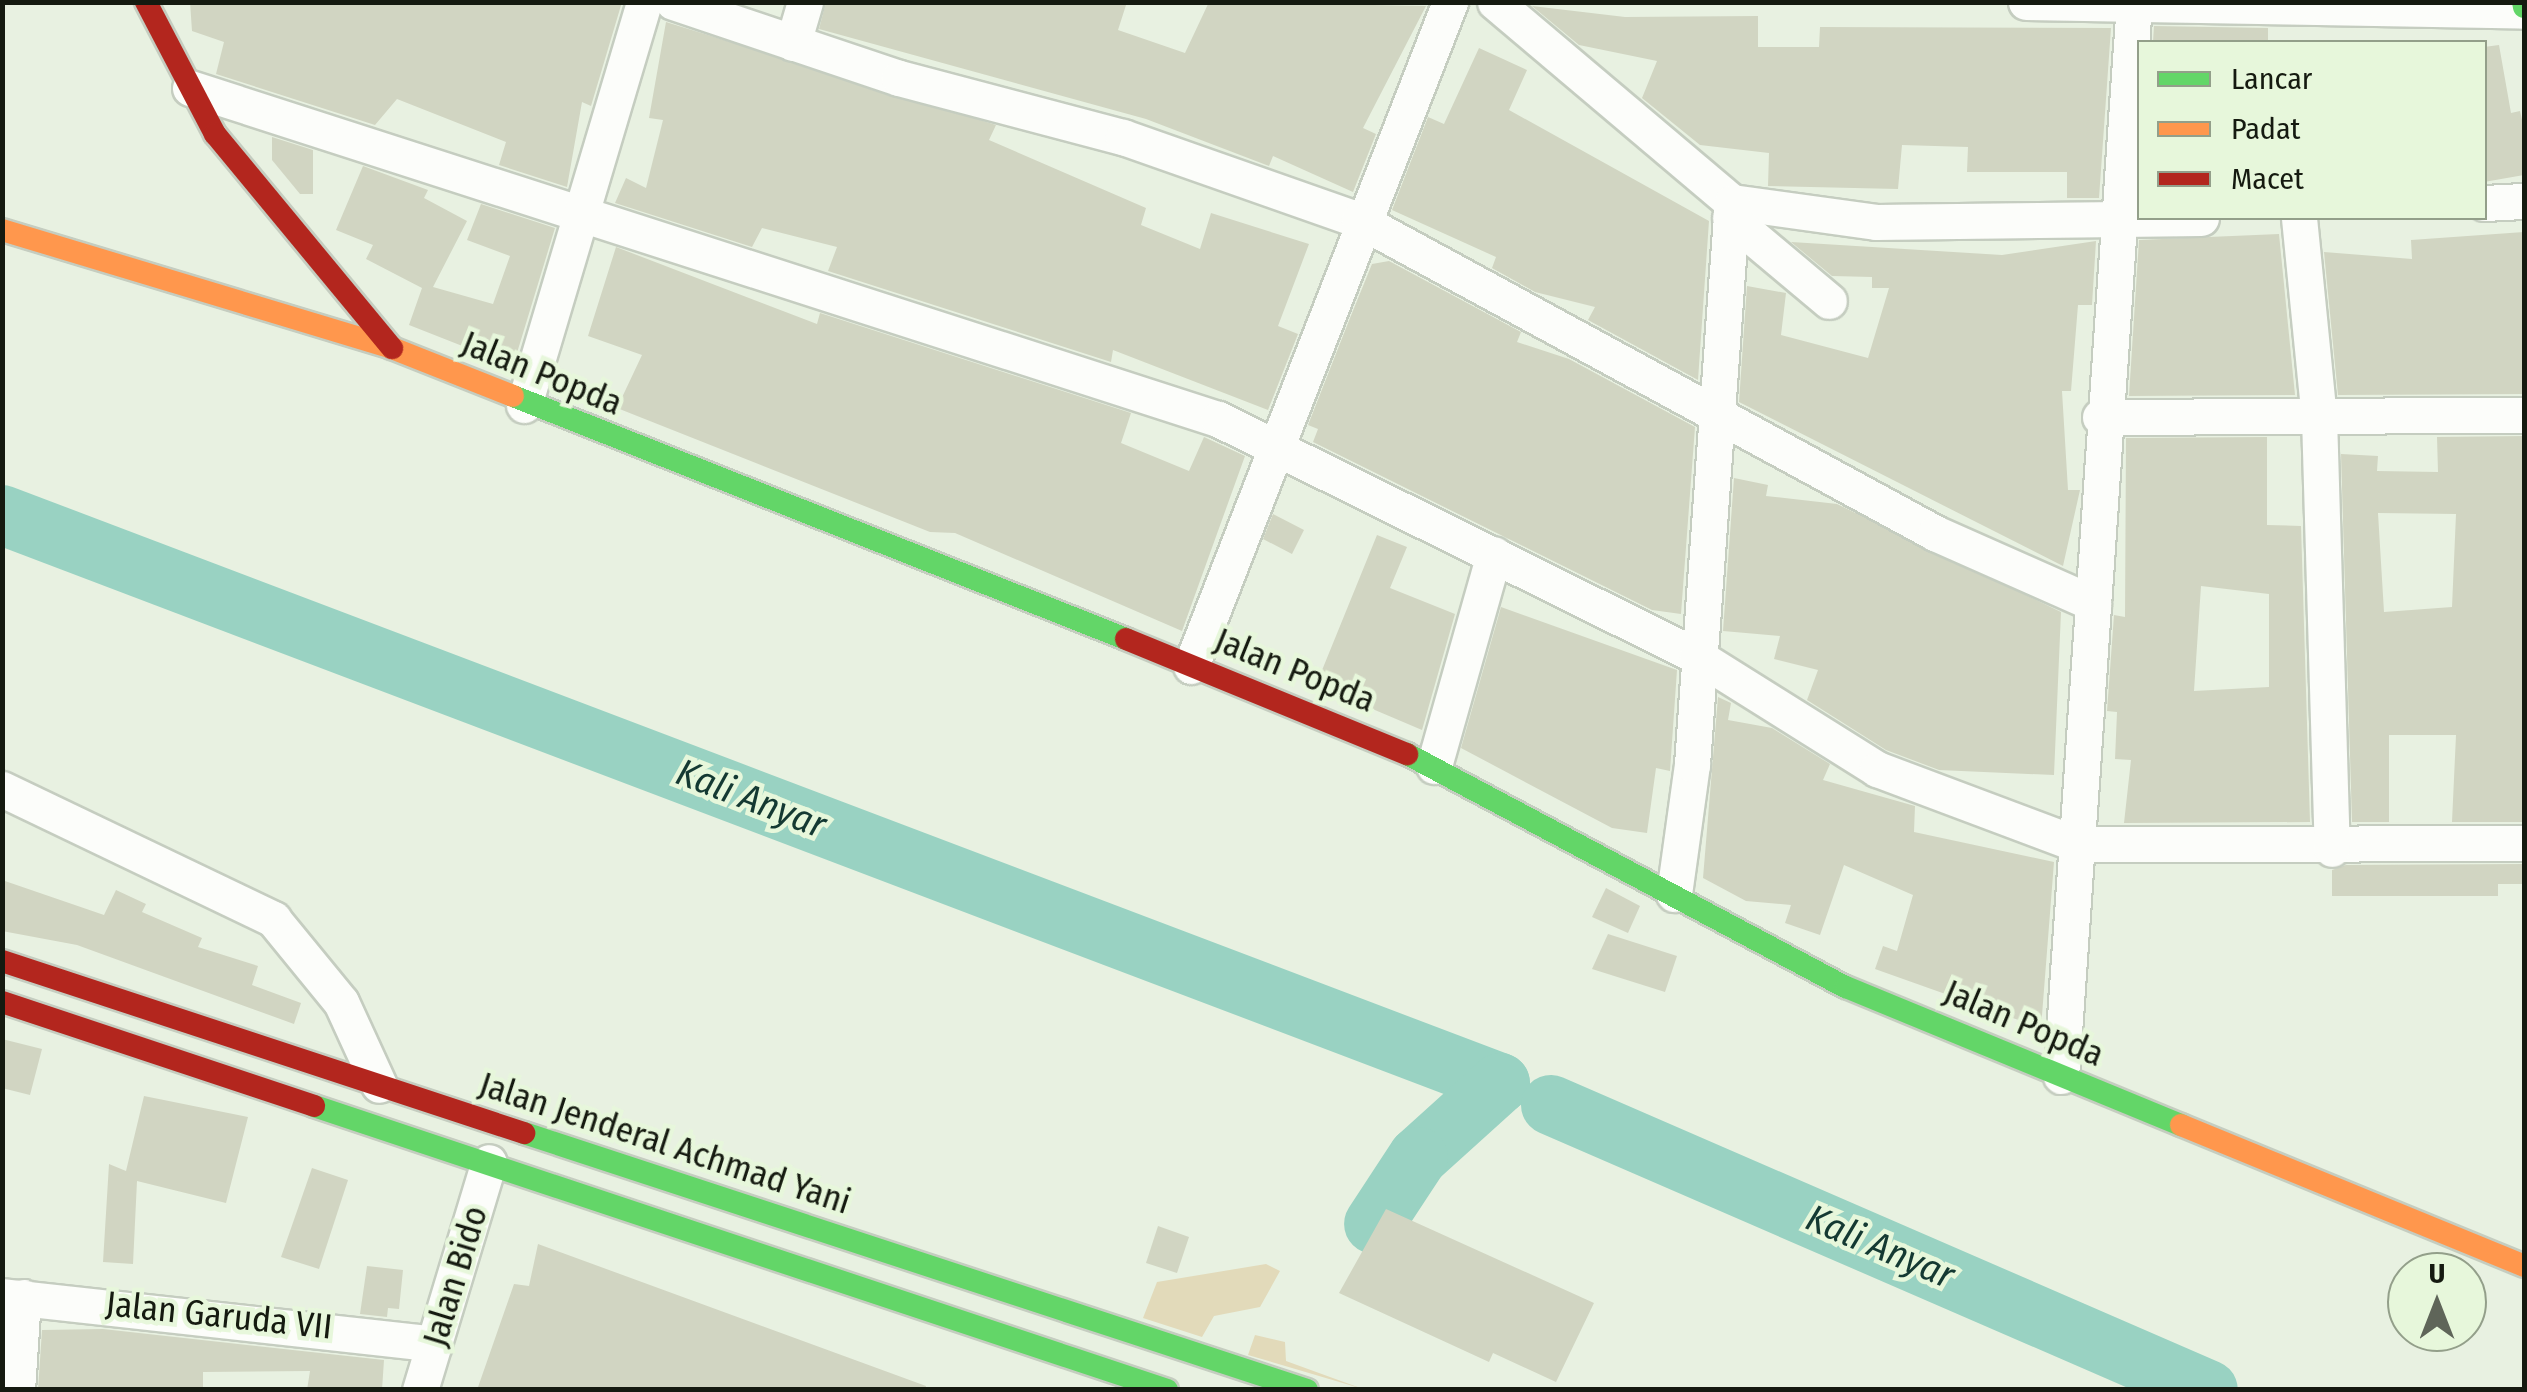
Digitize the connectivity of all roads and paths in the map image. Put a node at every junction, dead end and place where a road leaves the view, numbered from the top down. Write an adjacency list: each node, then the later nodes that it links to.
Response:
1 (146, 2): 11 (main road)
2 (644, 2): 15 (street)
3 (673, 2): 10 (street)
4 (805, 2): 10 (street)
5 (1450, 2): 16 (street)
6 (1496, 2): 14 (street)
7 (2026, 2): 8 (street)
8 (2134, 6): 9 (street); 19 (street)
9 (2524, 7)
10 (792, 43): 16 (street)
11 (190, 88): 15 (street); 22 (main road)
12 (2524, 200): 13 (street)
13 (2487, 202)
14 (1731, 210): 19 (street); 21 (street); 24 (street)
15 (580, 217): 23 (street); 28 (street)
16 (1359, 220): 24 (street); 28 (street)
17 (2166, 220): 19 (street)
18 (2299, 220): 27 (street)
19 (2113, 223): 26 (street)
20 (2, 230): 22 (main road, Jalan Popda)
21 (1829, 300)
22 (392, 348): 23 (main road, Jalan Popda)
23 (524, 405): 32 (main road, Jalan Popda)
24 (1715, 413): 30 (street); 31 (street)
25 (2524, 415): 27 (street)
26 (2100, 417): 27 (street); 30 (street)
27 (2319, 417): 37 (street)
28 (1272, 448): 29 (street); 32 (street)
29 (1494, 554): 31 (street); 33 (street)
30 (2094, 603): 36 (street)
31 (1698, 656): 36 (street); 38 (street)
32 (1191, 666): 33 (main road, Jalan Popda)
33 (1434, 766): 38 (main road, Jalan Popda)
34 (2, 789): 42 (street)
35 (2524, 843): 37 (street)
36 (2077, 844): 37 (street); 41 (street)
37 (2332, 849)
38 (1674, 894): 41 (main road, Jalan Popda)
39 (2, 961): 42 (main road, Jalan Jenderal Achmad Yani)
40 (2, 1002): 43 (main road, Jalan Jenderal Achmad Yani)
41 (2061, 1076): 45 (main road, Jalan Popda)
42 (379, 1085): 44 (main road, Jalan Jenderal Achmad Yani)
43 (489, 1162): 46 (main road, Jalan Jenderal Achmad Yani); 48 (street, Jalan Bido)
44 (886, 1252): 46 (main road); 49 (main road, Jalan Jenderal Achmad Yani)
45 (2524, 1266)
46 (870, 1290): 52 (main road, Jalan Jenderal Achmad Yani)
47 (13, 1297): 48 (street, Jalan Garuda VII); 50 (street)
48 (434, 1344): 51 (street, Jalan Bido)
49 (1206, 1356): 53 (main road); 54 (main road, Jalan Jenderal Achmad Yani)
50 (17, 1390)
51 (420, 1390)
52 (1167, 1390)
53 (1199, 1390)
54 (1307, 1390)

